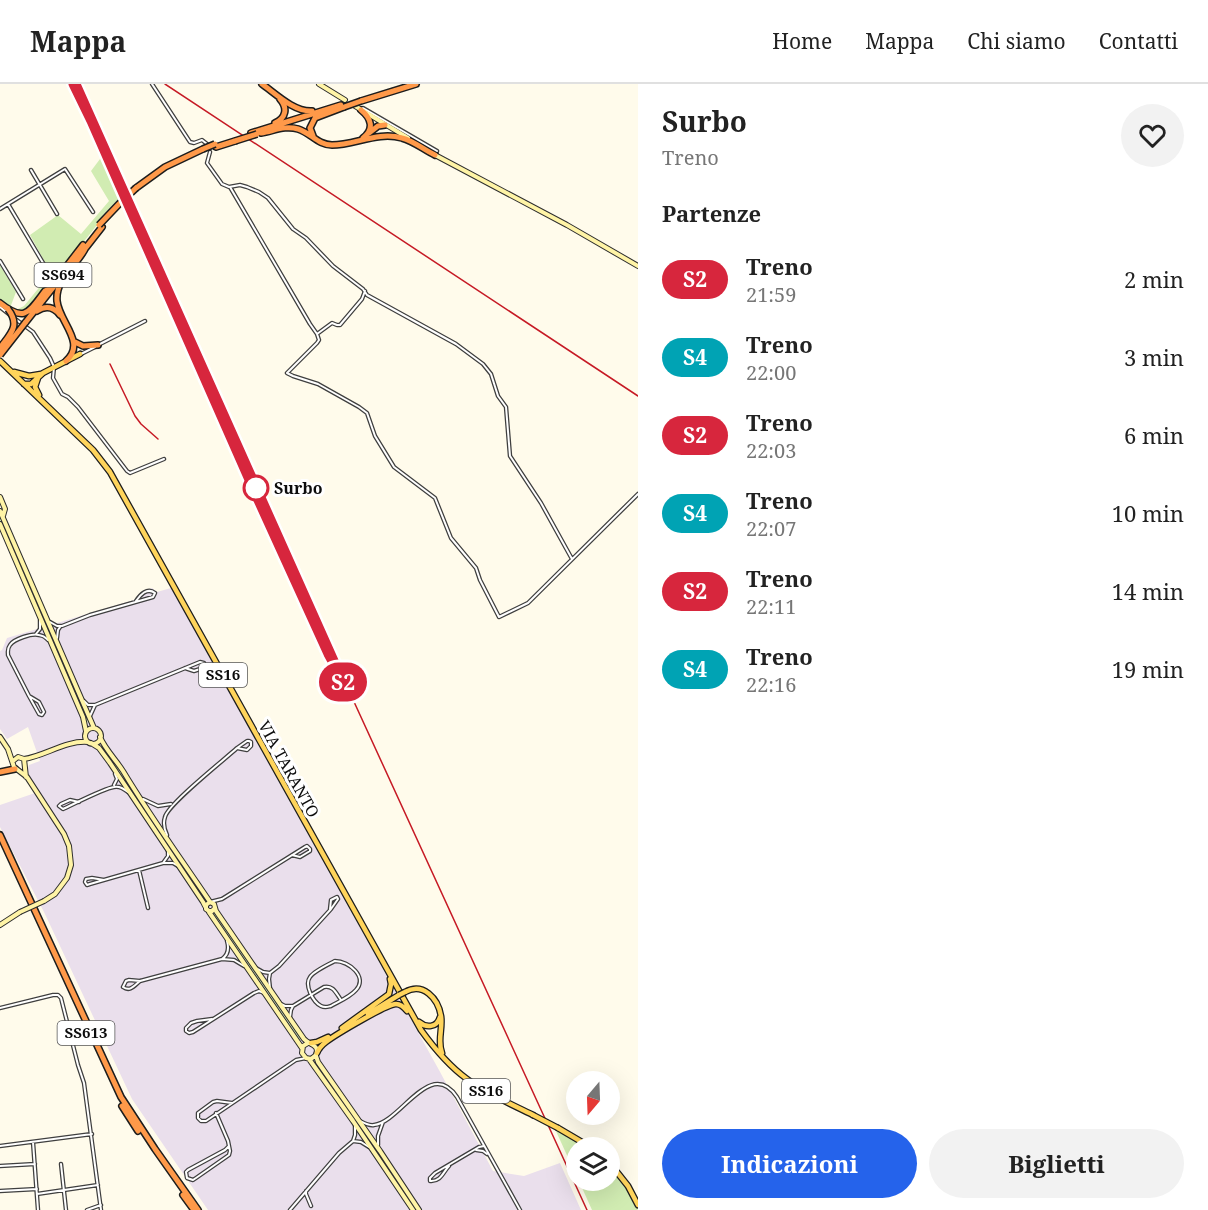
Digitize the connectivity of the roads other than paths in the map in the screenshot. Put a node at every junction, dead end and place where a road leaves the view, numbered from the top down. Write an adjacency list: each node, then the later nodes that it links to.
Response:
1 (152, 84): 16 (street)
2 (262, 84): 6 (highway)
3 (319, 84): 7 (street)
4 (406, 84): 8 (highway, SS694)
5 (416, 84): 8 (highway, SS694)
6 (277, 96): 9 (highway); 11 (highway)
7 (343, 104): 8 (highway, SS694, bridge); 9 (highway, SS694); 11 (highway, SS694); 14 (highway)
8 (360, 105): 10 (street); 12 (highway); 17 (street)
9 (334, 107): 11 (highway, SS694)
10 (386, 125): 12 (highway); 13 (highway); 17 (street)
11 (256, 133): 14 (highway); 16 (highway, SS694, bridge)
12 (367, 135): 15 (highway)
13 (377, 136): 15 (highway); 17 (highway)
14 (318, 141): 15 (highway)
15 (356, 141)
16 (206, 149): 20 (street); 25 (highway, SS694, bridge)
17 (436, 153): 28 (street)
18 (31, 170): 19 (street)
19 (39, 186): 21 (street); 23 (street); 24 (street)
20 (229, 187): 31 (street); 38 (street)
21 (8, 204): 22 (street); 29 (street)
22 (0, 209)
23 (93, 212)
24 (57, 214)
25 (101, 226): 26 (highway, SS694); 30 (highway, SS694)
26 (86, 247): 35 (highway); 37 (highway, SS694)
27 (0, 261): 32 (street)
28 (638, 266)
29 (49, 273)
30 (49, 289): 34 (highway); 37 (highway, SS694)
31 (365, 291): 38 (street); 58 (street)
32 (23, 299)
33 (0, 305): 34 (highway); 46 (street)
34 (8, 309): 41 (highway, bridge)
35 (63, 319): 37 (highway); 39 (highway)
36 (146, 321): 40 (street)
37 (24, 323): 41 (highway, SS694, bridge); 43 (highway, SS694, bridge)
38 (317, 334): 58 (street)
39 (75, 344): 40 (highway); 42 (highway); 45 (highway)
40 (98, 345): 42 (street)
41 (0, 349)
42 (80, 354): 45 (main road)
43 (0, 355)
44 (0, 361): 47 (main road, VIA TARANTO / SS16)
45 (66, 361): 46 (main road)
46 (54, 368): 48 (main road); 52 (street)
47 (9, 370): 49 (main road); 50 (main road, VIA TARANTO / SS16)
48 (41, 375): 49 (main road); 50 (main road); 51 (main road)
49 (29, 376): 50 (main road)
50 (24, 384): 51 (main road, VIA TARANTO / SS16)
51 (44, 403): 109 (main road, VIA TARANTO / SS16)
52 (164, 459)
53 (638, 494): 58 (street)
54 (0, 497): 56 (street)
55 (0, 511): 56 (street)
56 (2, 517): 61 (street)
57 (0, 524): 60 (street)
58 (572, 559)
59 (136, 601): 59 (street); 62 (street)
60 (40, 617): 63 (street); 64 (street)
61 (47, 620): 62 (street); 65 (street)
62 (62, 626): 65 (street)
63 (34, 634): 64 (street); 67 (street)
64 (51, 644): 72 (street)
65 (58, 644): 68 (street)
66 (185, 668): 66 (street); 69 (street)
67 (29, 696): 67 (street)
68 (80, 697): 69 (street); 70 (street)
69 (95, 705): 70 (street)
70 (90, 719): 71 (street)
71 (94, 728): 72 (street); 74 (street)
72 (86, 733): 75 (street); 76 (street)
73 (0, 737): 78 (street)
74 (100, 737): 76 (street); 87 (street)
75 (75, 743): 76 (street); 80 (street)
76 (90, 743): 81 (street)
77 (237, 748): 89 (street)
78 (8, 749): 79 (street); 82 (street)
79 (18, 757): 80 (street); 82 (street)
80 (25, 762): 82 (street); 84 (street)
81 (110, 763): 85 (street); 86 (street)
82 (14, 766): 83 (highway); 84 (street)
83 (0, 771)
84 (27, 777): 106 (street, bridge)
85 (112, 787): 86 (street); 88 (street)
86 (131, 795): 93 (street)
87 (138, 796): 89 (street); 91 (street)
88 (79, 802): 88 (street)
89 (174, 803): 91 (street)
90 (0, 836): 170 (highway, SS613)
91 (168, 840): 100 (street)
92 (0, 844): 170 (highway, SS613)
93 (168, 848): 95 (street); 97 (street)
94 (292, 855): 94 (street); 99 (street)
95 (163, 863): 96 (street); 97 (street)
96 (139, 870): 98 (street); 103 (street)
97 (183, 871): 101 (street)
98 (104, 880): 98 (street)
99 (222, 899): 100 (street); 102 (street)
100 (210, 902): 101 (street); 102 (street)
101 (205, 906): 105 (street)
102 (215, 908): 105 (street); 110 (street)
103 (148, 909)
104 (330, 909): 112 (street)
105 (209, 911): 107 (street)
106 (0, 925)
107 (226, 935): 108 (street); 111 (street)
108 (222, 959): 111 (street); 113 (street)
109 (383, 963): 123 (main road, VIA TARANTO / SS16); 127 (main road)
110 (254, 967): 112 (street); 115 (street)
111 (250, 970): 114 (street)
112 (270, 973): 115 (street)
113 (140, 981): 113 (street)
114 (258, 982): 116 (street); 117 (street)
115 (271, 992): 120 (street)
116 (254, 993): 117 (street); 125 (street)
117 (266, 994): 130 (street)
118 (312, 995): 119 (street); 119 (street); 119 (street); 121 (street)
119 (341, 1000)
120 (278, 1001): 121 (street); 126 (street)
121 (293, 1006): 126 (street)
122 (0, 1010): 139 (street)
123 (411, 1012): 124 (main road); 128 (main road, VIA TARANTO / SS16)
124 (441, 1014): 127 (main road, bridge); 133 (main road)
125 (212, 1019): 125 (street)
126 (291, 1021): 129 (street)
127 (346, 1027): 128 (main road); 129 (main road); 131 (main road)
128 (421, 1030): 133 (main road, VIA TARANTO / SS16)
129 (309, 1043): 130 (street); 131 (street)
130 (302, 1049): 132 (street); 134 (street)
131 (317, 1054): 132 (street); 137 (street)
132 (307, 1058): 134 (street); 137 (street)
133 (444, 1058): 141 (main road, VIA TARANTO / SS16, bridge)
134 (296, 1060): 135 (street)
135 (232, 1103): 136 (street); 136 (street)
136 (216, 1113): 145 (street)
137 (356, 1122): 138 (street); 142 (street); 147 (street); 149 (street)
138 (383, 1122): 140 (street); 149 (street)
139 (92, 1134): 143 (street); 156 (street)
140 (479, 1137): 146 (street); 148 (street)
141 (573, 1137)
142 (353, 1141): 147 (street); 160 (street)
143 (33, 1142): 144 (street); 151 (street)
144 (0, 1146)
145 (229, 1146): 145 (street)
146 (484, 1146): 148 (street); 150 (street)
147 (372, 1150): 172 (street)
148 (476, 1150): 150 (street); 154 (street)
149 (380, 1151): 173 (street)
150 (489, 1156): 166 (street)
151 (34, 1164): 153 (street); 157 (street)
152 (61, 1164): 158 (street)
153 (0, 1166)
154 (449, 1166): 154 (street)
155 (620, 1176): 162 (main road)
156 (99, 1185): 158 (street); 163 (street)
157 (37, 1189): 159 (street); 161 (street)
158 (64, 1190): 161 (street); 168 (street)
159 (0, 1191)
160 (306, 1191): 164 (street); 171 (street)
161 (37, 1194): 167 (street)
162 (638, 1204)
163 (100, 1205): 165 (street); 169 (street)
164 (311, 1206)
165 (90, 1209)
166 (518, 1209)
167 (38, 1210)
168 (66, 1210)
169 (101, 1210)
170 (196, 1210)
171 (290, 1210)
172 (413, 1210)
173 (418, 1210)

